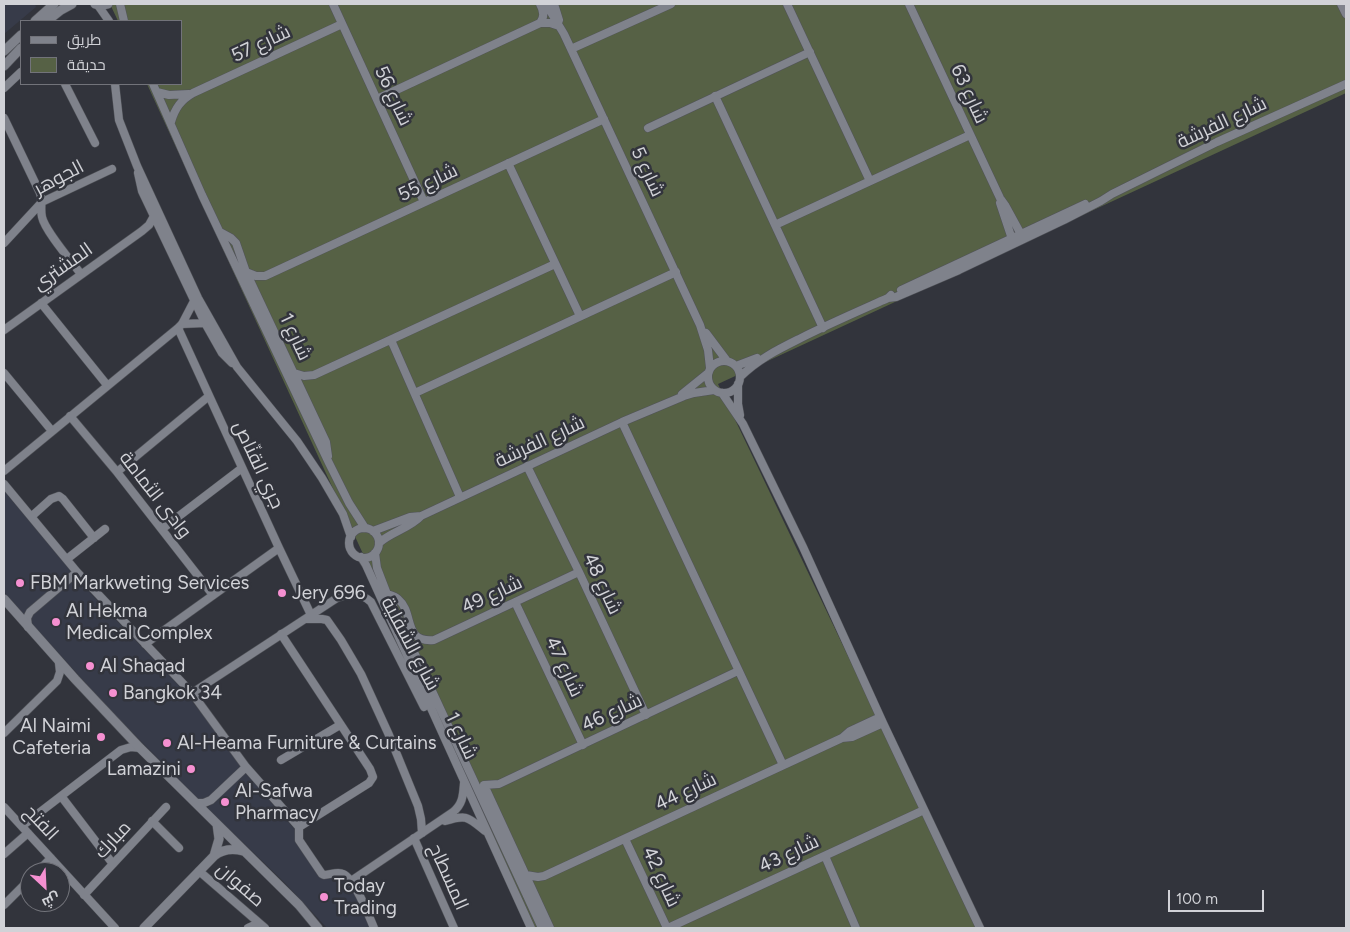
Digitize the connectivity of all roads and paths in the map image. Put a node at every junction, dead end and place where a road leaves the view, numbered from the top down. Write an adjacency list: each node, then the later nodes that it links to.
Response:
1 (54, 4): 15 (street)
2 (72, 4): 16 (street)
3 (96, 4): 4 (street); 17 (street)
4 (108, 4)
5 (120, 4): 18 (street)
6 (333, 4): 20 (street, شارع 56)
7 (540, 4): 19 (street)
8 (546, 4): 21 (street)
9 (554, 4): 22 (street)
10 (671, 4): 25 (street)
11 (787, 4): 27 (street)
12 (909, 4): 43 (street, شارع 63)
13 (1341, 4): 14 (street)
14 (1346, 14)
15 (36, 20)
16 (48, 20)
17 (108, 20)
18 (124, 20)
19 (540, 23): 21 (street); 38 (street)
20 (342, 24): 36 (street, شارع 57); 38 (street, شارع 56)
21 (559, 26): 22 (street)
22 (564, 34): 25 (street, شارع 5)
23 (20, 36): 26 (street)
24 (20, 49): 28 (street)
25 (571, 49): 40 (street, شارع 5)
26 (4, 51)
27 (810, 52): 37 (street); 48 (street)
28 (4, 66)
29 (20, 73): 34 (street)
30 (1346, 84): 57 (street, شارع الفرشة)
31 (66, 85): 44 (street, الجوهر)
32 (115, 85): 46 (street)
33 (154, 85): 35 (street, شارع 1)
34 (4, 88)
35 (157, 92): 36 (street, شارع 57); 41 (street, شارع 1)
36 (193, 93): 41 (street, شارع 57)
37 (715, 96): 42 (street); 53 (street)
38 (377, 99): 51 (street, شارع 56)
39 (4, 118): 50 (street)
40 (604, 119): 45 (street, شارع 55); 62 (street, شارع 5)
41 (170, 122): 55 (street, شارع 1)
42 (648, 128)
43 (970, 135): 48 (street); 49 (street, شارع 63)
44 (95, 143)
45 (508, 163): 51 (street, شارع 55); 60 (street)
46 (138, 166): 52 (street); 78 (street)
47 (112, 169): 50 (street, الجوهر)
48 (870, 181): 53 (street)
49 (1000, 198): 57 (street, شارع 63); 58 (street, شارع 63)
50 (42, 202): 59 (street, الجوهر); 63 (street)
51 (424, 202): 64 (street, شارع 55)
52 (154, 216): 54 (street, المشتري); 56 (street)
53 (775, 225): 72 (street)
54 (142, 232): 56 (street); 63 (street, المشتري)
55 (220, 232): 61 (street, شارع 1); 94 (street, شارع 1)
56 (162, 234): 66 (street)
57 (1022, 237): 58 (street, شارع الفرشة)
58 (1013, 241): 72 (street, شارع الفرشة)
59 (4, 242)
60 (555, 264): 68 (street); 74 (street)
61 (246, 272): 64 (street); 65 (street, شارع 1)
62 (676, 272): 68 (street); 70 (street, شارع 5)
63 (81, 274): 67 (street, المشتري)
64 (265, 276): 65 (street)
65 (256, 292): 81 (street, شارع 1)
66 (194, 301): 69 (street); 71 (street)
67 (40, 303): 73 (street, المشتري); 84 (street)
68 (580, 316): 87 (street)
69 (205, 323): 71 (street); 78 (street)
70 (700, 325): 76 (street, شارع 5); 79 (street, شارع 5)
71 (180, 326): 84 (street); 88 (street, جري القنّاص)
72 (822, 328): 75 (street, شارع الفرشة)
73 (4, 330)
74 (391, 340): 82 (street); 87 (street)
75 (773, 352): 77 (street, شارع الفرشة); 83 (street, شارع الفرشة)
76 (726, 361): 77 (street); 79 (street)
77 (736, 366): 83 (street)
78 (237, 367): 107 (street)
79 (709, 371): 86 (street); 89 (street, شارع الفرشة)
80 (4, 373): 93 (street)
81 (294, 373): 82 (street); 85 (street, شارع 1)
82 (314, 374): 85 (street)
83 (739, 380): 86 (street); 92 (street)
84 (107, 386): 90 (street)
85 (302, 390): 94 (street, شارع 1)
86 (718, 391): 89 (street, شارع الفرشة); 92 (street)
87 (415, 392): 100 (street)
88 (209, 396): 96 (street, جري القنّاص); 98 (street)
89 (674, 399): 91 (street, شارع الفرشة)
90 (70, 416): 93 (street); 98 (street, وادى الثمامة)
91 (622, 422): 95 (street, شارع الفرشة); 126 (street)
92 (743, 424): 131 (street)
93 (52, 431): 97 (street)
94 (328, 463): 103 (street, شارع 1)
95 (527, 466): 100 (street, شارع الفرشة); 115 (street, شارع 48)
96 (242, 468): 105 (street); 110 (street, جري القنّاص)
97 (4, 472)
98 (116, 472): 105 (street, وادى الثمامة)
99 (4, 484): 101 (street)
100 (460, 497): 102 (street, شارع الفرشة)
101 (32, 516): 108 (street); 113 (street)
102 (421, 516): 106 (street, شارع الفرشة); 109 (street, شارع الفرشة)
103 (365, 528): 106 (street); 107 (street)
104 (104, 529): 108 (street)
105 (162, 529): 117 (street, وادى الثمامة)
106 (373, 531): 109 (street)
107 (351, 537): 112 (street)
108 (94, 538): 113 (street)
109 (379, 543): 111 (street)
110 (279, 548): 117 (street); 120 (street, جري القنّاص)
111 (375, 553): 112 (street); 116 (street, شارع 1)
112 (361, 557): 138 (street, شارع 1)
113 (67, 560): 114 (street)
114 (77, 572): 121 (street); 124 (street)
115 (579, 572): 119 (street, شارع 49); 130 (street, شارع 48)
116 (387, 594): 123 (street, شارع 1); 184 (street, شارع 1)
117 (213, 595): 124 (street)
118 (4, 599): 121 (street)
119 (515, 602): 123 (street, شارع 49); 135 (street, شارع 47)
120 (309, 617): 122 (street, شارع الشفلية); 138 (street, شارع الشفلية); 156 (street)
121 (28, 627): 125 (street)
122 (281, 634): 129 (street, شارع الشفلية); 132 (street)
123 (417, 637)
124 (145, 644): 129 (street)
125 (59, 663): 127 (street); 128 (street)
126 (738, 671): 130 (street, شارع 46); 140 (street)
127 (74, 679): 128 (street); 133 (street)
128 (57, 681): 134 (street)
129 (192, 693): 141 (street)
130 (646, 715): 135 (street, شارع 46)
131 (881, 720): 140 (street, شارع 44); 149 (street)
132 (340, 725): 139 (street); 154 (street)
133 (124, 732): 136 (street); 137 (street)
134 (4, 733)
135 (583, 745): 143 (street, شارع 46)
136 (140, 748): 137 (street); 146 (street)
137 (121, 750): 144 (street)
138 (450, 753): 142 (street, شارع 1)
139 (281, 760)
140 (783, 765): 159 (street, شارع 44)
141 (246, 766): 146 (street); 154 (street)
142 (464, 782): 152 (street, المسطاح); 157 (street, شارع 1)
143 (499, 784): 145 (street, شارع 46); 145 (street, شارع 46)
144 (61, 796): 153 (street); 167 (street)
145 (489, 796): 169 (street)
146 (196, 803): 151 (street)
147 (4, 807): 153 (street, الفتح)
148 (166, 807): 150 (street, مبارك)
149 (924, 810): 164 (street, شارع 43); 188 (street)
150 (152, 821): 160 (street); 167 (street, مبارك)
151 (217, 824): 161 (street); 163 (street)
152 (436, 824): 156 (street, المسطاح); 157 (street, المسطاح)
153 (22, 826): 155 (street, الفتح)
154 (299, 827): 171 (street)
155 (28, 833): 162 (street); 165 (street, الفتح)
156 (422, 833): 158 (street, المسطاح)
157 (488, 834): 183 (street, شارع 1)
158 (414, 838): 171 (street, المسطاح); 182 (street, المسطاح)
159 (625, 839): 170 (street, شارع 44); 186 (street, شارع 42)
160 (180, 848)
161 (245, 852): 163 (street); 180 (street)
162 (4, 854)
163 (214, 856): 168 (street)
164 (825, 856): 186 (street, شارع 43); 187 (street)
165 (51, 858): 166 (street); 174 (street, الفتح)
166 (47, 862)
167 (113, 864): 174 (street, مبارك)
168 (199, 871): 176 (street, صفوان); 178 (street)
169 (526, 875): 170 (street, شارع 44); 173 (street)
170 (544, 876): 173 (street, شارع 44)
171 (351, 881): 181 (street)
172 (20, 889): 175 (street)
173 (533, 890): 185 (street)
174 (84, 895): 177 (street, الفتح)
175 (4, 905)
176 (262, 926): 179 (street, صفوان)
177 (115, 928)
178 (144, 928)
179 (248, 928)
180 (318, 928)
181 (374, 928)
182 (454, 928)
183 (531, 928)
184 (542, 928)
185 (550, 928)
186 (667, 928)
187 (856, 928)
188 (980, 928)

